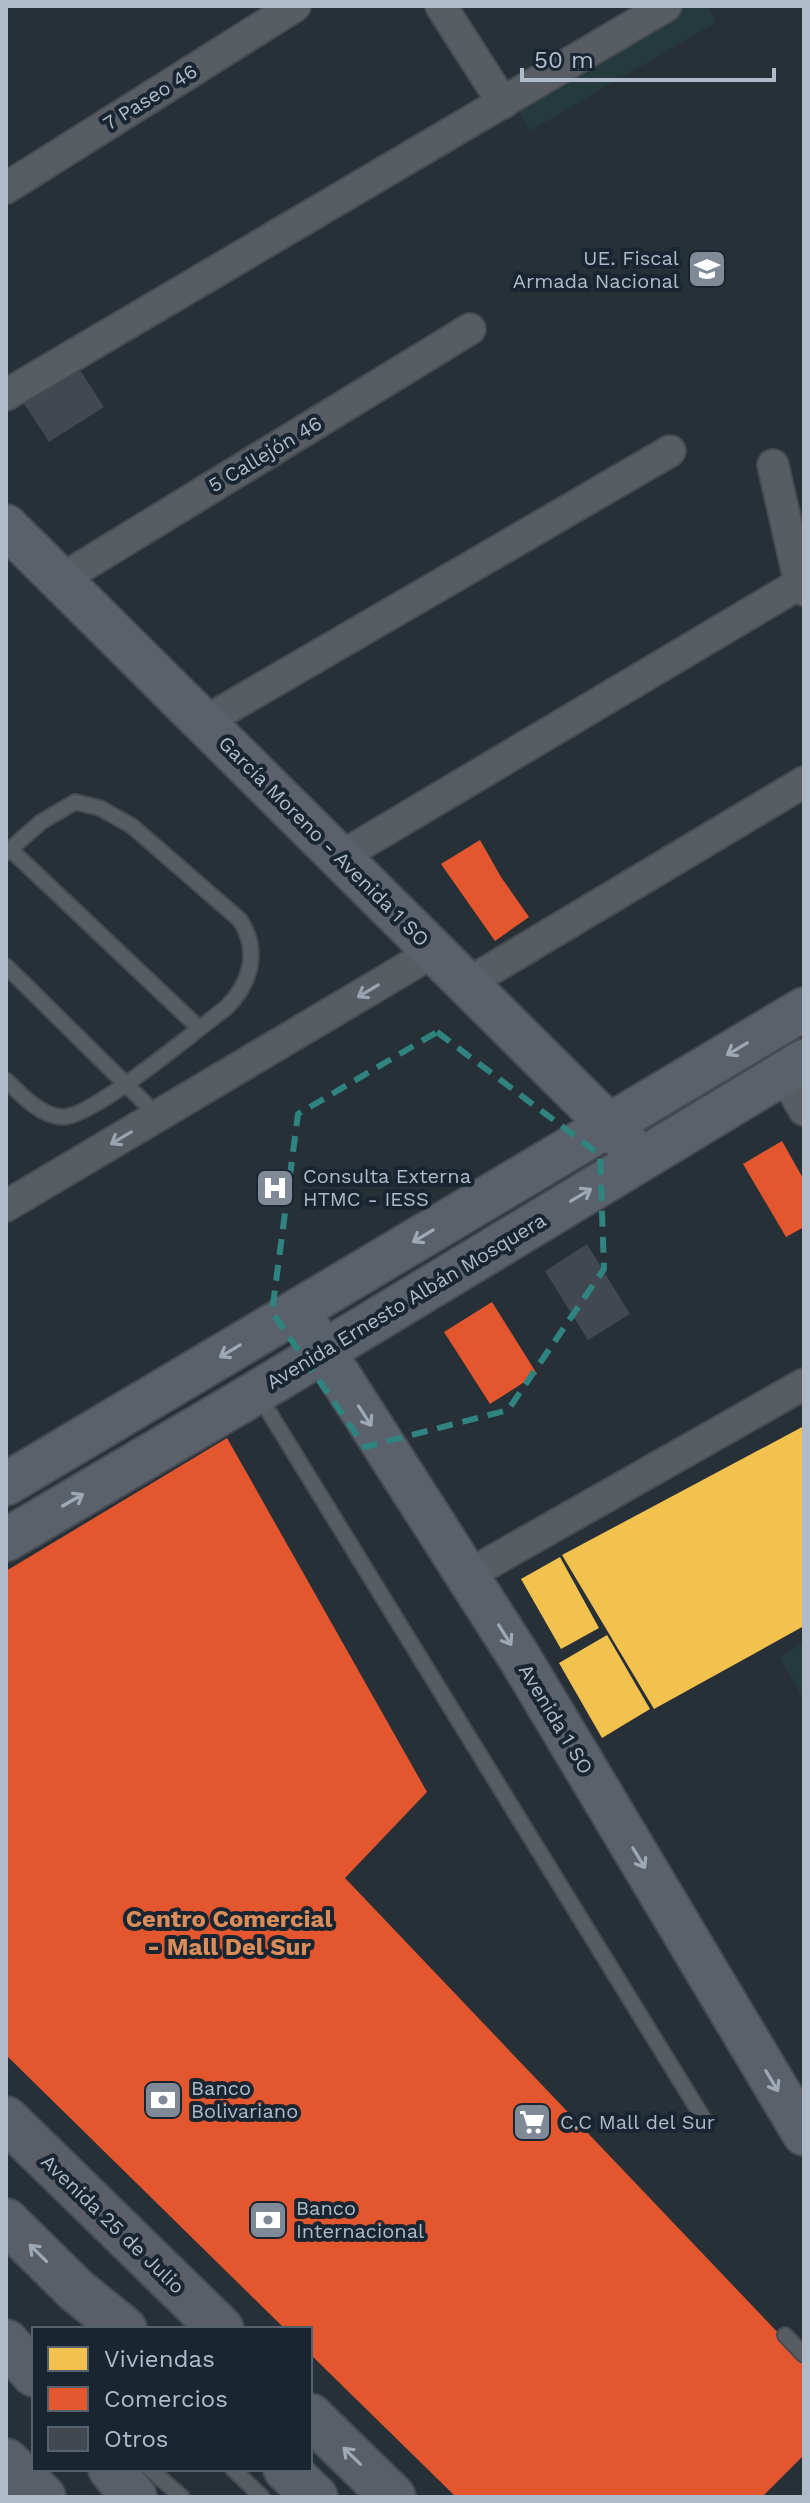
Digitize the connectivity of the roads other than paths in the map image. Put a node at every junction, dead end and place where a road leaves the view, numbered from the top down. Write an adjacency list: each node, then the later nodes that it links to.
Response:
1 (295, 6): 5 (street, 7 Paseo 46)
2 (441, 6): 4 (street)
3 (666, 6): 4 (street)
4 (503, 103): 7 (street)
5 (6, 188)
6 (470, 329): 11 (street, 5 Callejón 46)
7 (6, 395)
8 (670, 451): 13 (street)
9 (773, 465): 12 (street)
10 (6, 526): 11 (street, García Moreno - Avenida 1 SO)
11 (60, 580): 13 (street, García Moreno - Avenida 1 SO)
12 (803, 585): 16 (street)
13 (204, 722): 16 (street, García Moreno - Avenida 1 SO)
14 (804, 782): 19 (street)
15 (8, 851): 21 (lane); 21 (lane)
16 (340, 857): 17 (street, García Moreno - Avenida 1 SO)
17 (435, 951): 19 (street, García Moreno - Avenida 1 SO); 26 (street, one-way to 26)
18 (6, 966): 24 (lane)
19 (468, 983): 27 (street, García Moreno - Avenida 1 SO)
20 (804, 1009): 27 (street, one-way to 27)
21 (199, 1028): 24 (lane)
22 (794, 1067): 25 (street); 28 (street, Avenida Ernesto Albán Mosquera)
23 (6, 1080): 24 (lane)
24 (128, 1084): 26 (lane)
25 (804, 1110)
26 (158, 1116): 29 (street, one-way to 29)
27 (610, 1124): 28 (street, García Moreno - Avenida 1 SO); 30 (street, one-way to 30)
28 (641, 1158): 31 (street, Avenida Ernesto Albán Mosquera, one-way to 28)
29 (6, 1205)
30 (298, 1311): 31 (street, Avenida 1 SO); 34 (street, one-way to 34)
31 (323, 1350): 33 (street, Avenida Ernesto Albán Mosquera); 36 (street, Avenida 1 SO, one-way to 36)
32 (804, 1384): 36 (street)
33 (257, 1392): 35 (street, Avenida Ernesto Albán Mosquera, one-way to 33); 38 (lane)
34 (6, 1484)
35 (6, 1540)
36 (468, 1575): 39 (street, Avenida 1 SO, one-way to 39)
37 (6, 2119): 44 (main road, Avenida 25 de Julio)
38 (705, 2121)
39 (804, 2134)
40 (6, 2221): 41 (main road, one-way to 40)
41 (73, 2287): 42 (lane); 43 (main road)
42 (107, 2327)
43 (122, 2327)
44 (219, 2327)
45 (785, 2335): 46 (lane)
46 (804, 2355)
47 (312, 2418): 58 (main road, one-way to 47)
48 (6, 2461): 53 (main road)
49 (113, 2471): 54 (main road)
50 (152, 2471): 55 (lane)
51 (235, 2471): 56 (lane)
52 (288, 2471): 57 (main road)
53 (43, 2497)
54 (134, 2497)
55 (182, 2497)
56 (262, 2497)
57 (315, 2497)
58 (393, 2497)

